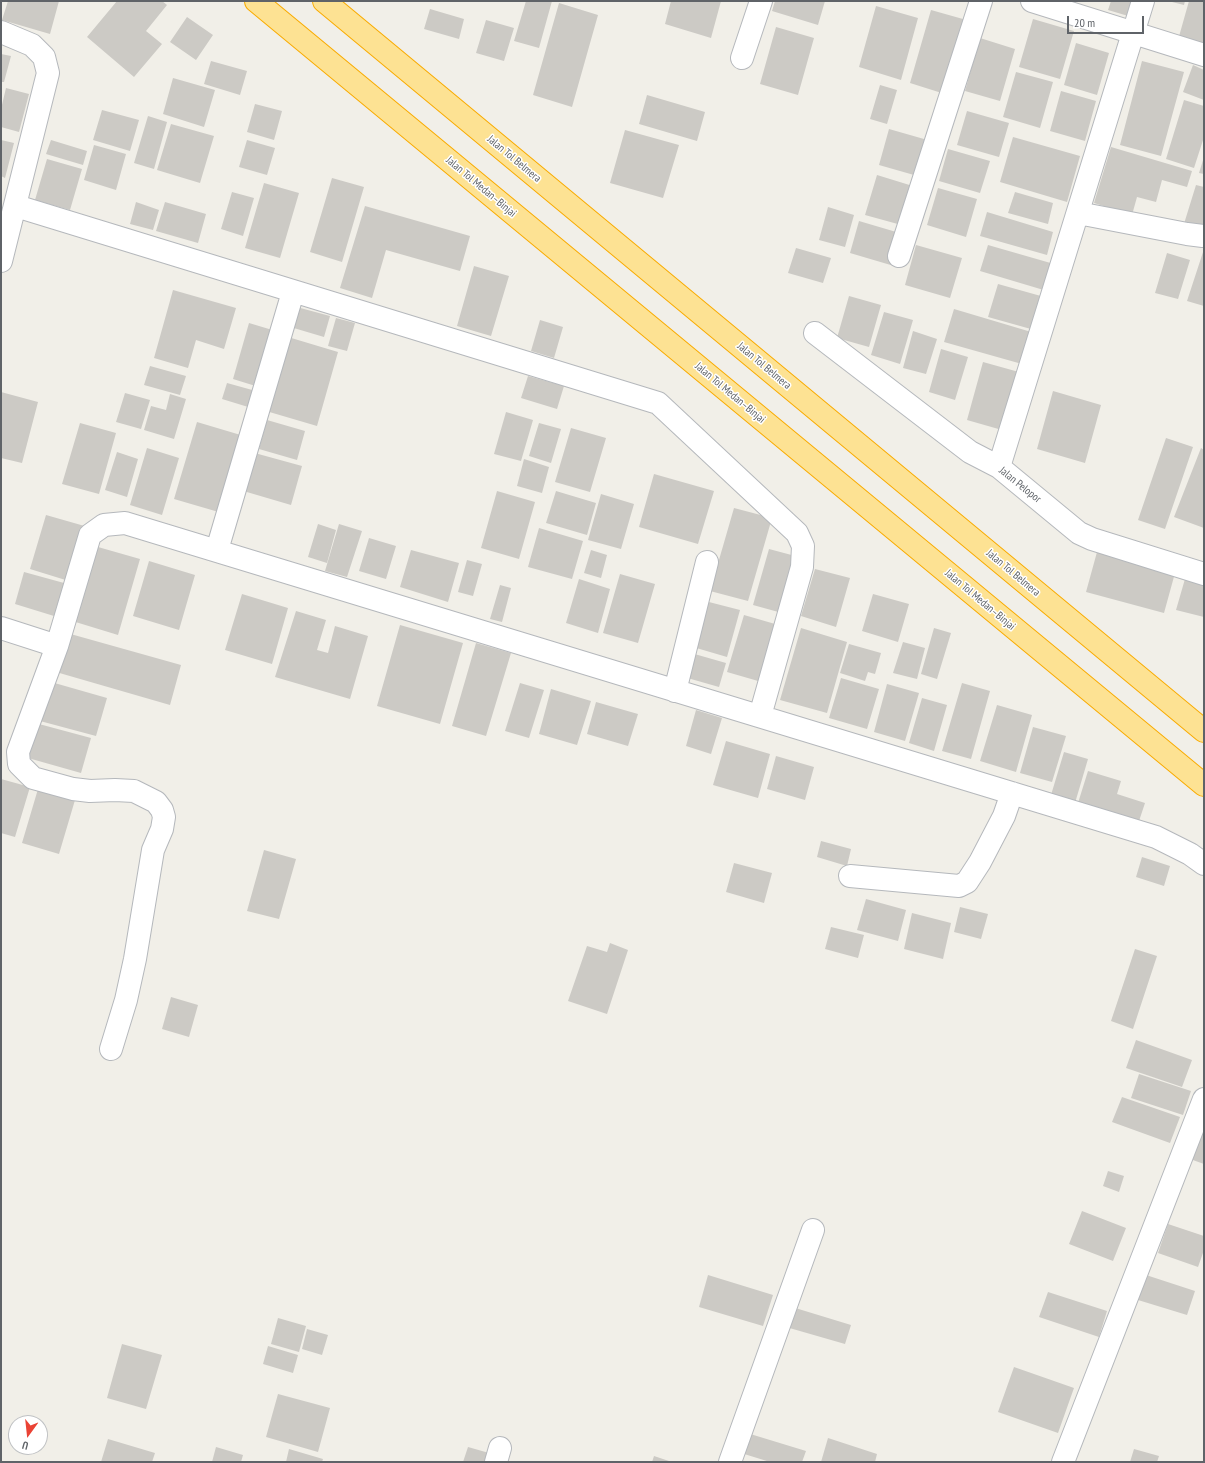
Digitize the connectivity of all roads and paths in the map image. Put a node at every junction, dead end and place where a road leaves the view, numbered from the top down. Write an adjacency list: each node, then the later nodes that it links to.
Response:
1 (256, 1): 27 (highway, Jalan Tol Medan–Binjai)
2 (324, 1): 26 (highway, Jalan Tol Belmera)
3 (761, 1): 10 (street)
4 (981, 1): 14 (street)
5 (1032, 1): 8 (street)
6 (1143, 1): 8 (street)
7 (1, 32): 11 (street)
8 (1134, 32): 9 (street); 12 (street)
9 (1204, 55)
10 (742, 58)
11 (16, 206): 15 (street); 16 (street)
12 (1078, 213): 13 (street); 18 (street)
13 (1203, 236)
14 (899, 256)
15 (1, 261)
16 (293, 292): 19 (street); 25 (street)
17 (815, 334): 18 (street, Jalan Pelopor)
18 (999, 467): 21 (street, Jalan Pelopor)
19 (217, 550): 23 (street); 24 (street)
20 (707, 562): 24 (street)
21 (1204, 574)
22 (1, 628): 23 (street)
23 (57, 646): 31 (street)
24 (675, 691): 25 (street)
25 (760, 716): 28 (street)
26 (1204, 731)
27 (1204, 786)
28 (1012, 793): 29 (street); 30 (street)
29 (1204, 864)
30 (850, 876)
31 (111, 1049)
32 (1204, 1100): 35 (street)
33 (813, 1230): 34 (street)
34 (730, 1462)
35 (1063, 1462)

